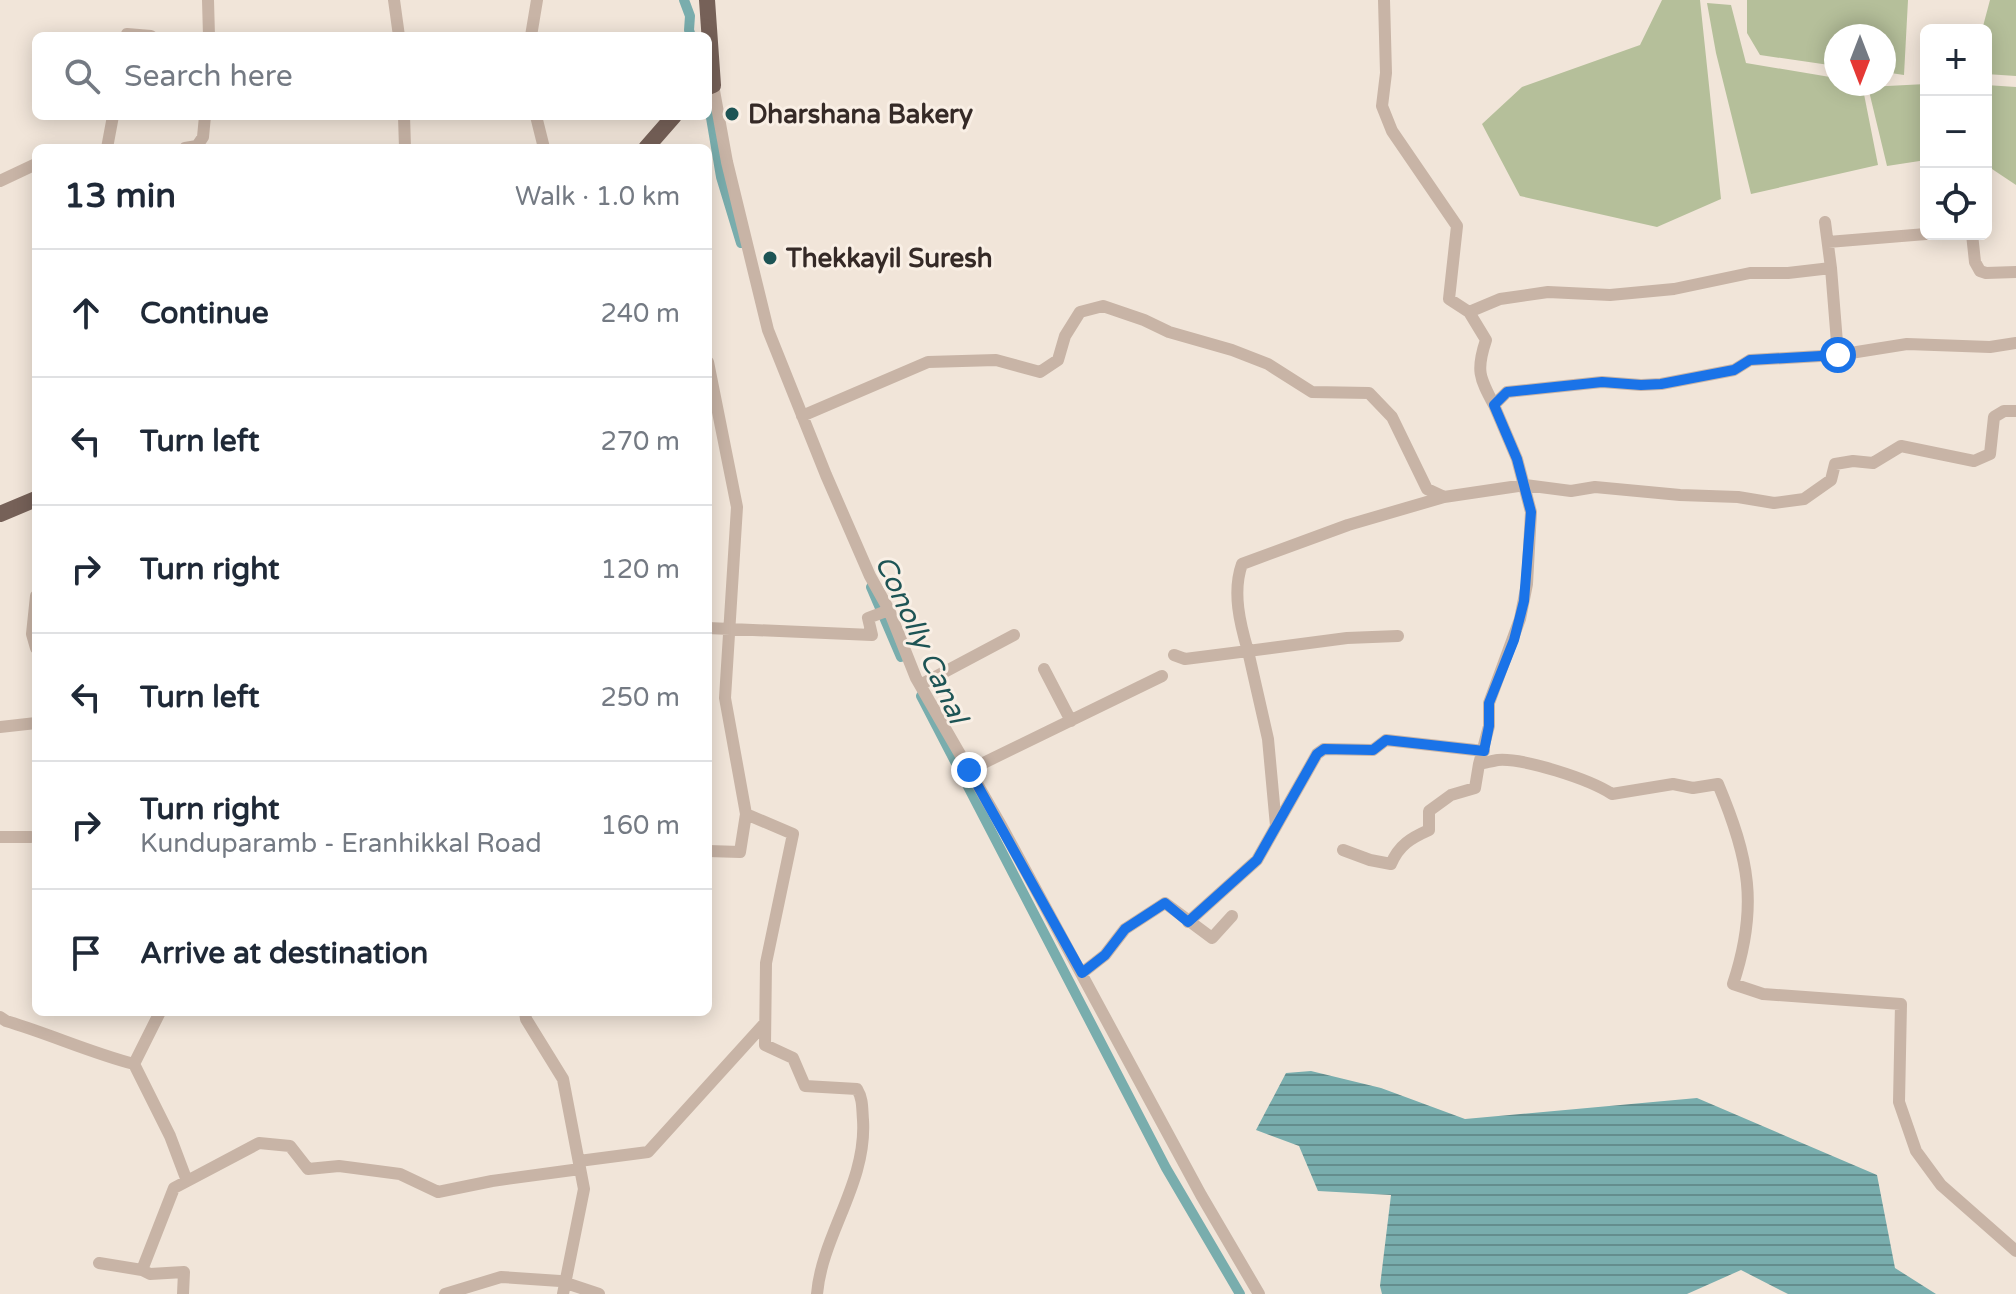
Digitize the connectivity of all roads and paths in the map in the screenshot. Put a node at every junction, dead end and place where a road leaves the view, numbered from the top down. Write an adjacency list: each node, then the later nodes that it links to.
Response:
1 (208, 0): 6 (street)
2 (394, 0): 7 (street)
3 (537, 0): 8 (street)
4 (707, 0): 9 (main road)
5 (1384, 0): 29 (street)
6 (209, 32)
7 (398, 32)
8 (537, 32)
9 (708, 32)
10 (712, 91): 35 (street)
11 (112, 120): 16 (street)
12 (205, 120): 17 (street)
13 (404, 120): 18 (street)
14 (537, 120): 19 (street)
15 (659, 123): 20 (main road)
16 (108, 144)
17 (196, 144)
18 (405, 144)
19 (543, 144)
20 (648, 144)
21 (32, 166): 22 (street)
22 (0, 181)
23 (1825, 222): 26 (street)
24 (1920, 234): 26 (street)
25 (1973, 240): 28 (street)
26 (1828, 242): 27 (street)
27 (1831, 268): 29 (street); 31 (street)
28 (2016, 272)
29 (1469, 312): 33 (street)
30 (2016, 343): 31 (street)
31 (1838, 355): 33 (street)
32 (712, 382): 42 (street)
33 (1494, 405): 36 (street)
34 (2016, 411): 36 (street)
35 (802, 416): 37 (street); 40 (street)
36 (1525, 485): 37 (street); 53 (street)
37 (1444, 497): 45 (street)
38 (32, 501): 39 (main road)
39 (0, 514)
40 (888, 611): 42 (street); 49 (street)
41 (712, 628): 42 (street)
42 (727, 629): 56 (street)
43 (1014, 635): 49 (street)
44 (1398, 636): 45 (street)
45 (1248, 651): 46 (street); 57 (street)
46 (1174, 655)
47 (1044, 669): 50 (street)
48 (1162, 676): 50 (street)
49 (920, 685): 55 (street)
50 (1071, 721): 55 (street)
51 (32, 723): 52 (street)
52 (0, 727)
53 (1484, 751): 54 (street); 57 (street)
54 (1479, 764): 60 (street); 72 (street)
55 (969, 770): 64 (street)
56 (746, 814): 61 (street); 68 (street)
57 (1277, 828): 63 (street)
58 (0, 837): 59 (street)
59 (31, 837)
60 (1343, 850)
61 (712, 851)
62 (1232, 916): 63 (street)
63 (1188, 922): 64 (street)
64 (1082, 973): 80 (street)
65 (158, 1016): 69 (street)
66 (526, 1016): 70 (street)
67 (0, 1017): 69 (street)
68 (765, 1023): 70 (street); 79 (street)
69 (134, 1064): 71 (street)
70 (580, 1165): 71 (street); 75 (street)
71 (187, 1181): 74 (street)
72 (2016, 1251)
73 (99, 1263): 74 (street)
74 (142, 1270): 76 (street)
75 (565, 1288): 77 (street); 78 (street)
76 (183, 1294)
77 (445, 1294)
78 (599, 1294)
79 (817, 1294)
80 (1259, 1294)

